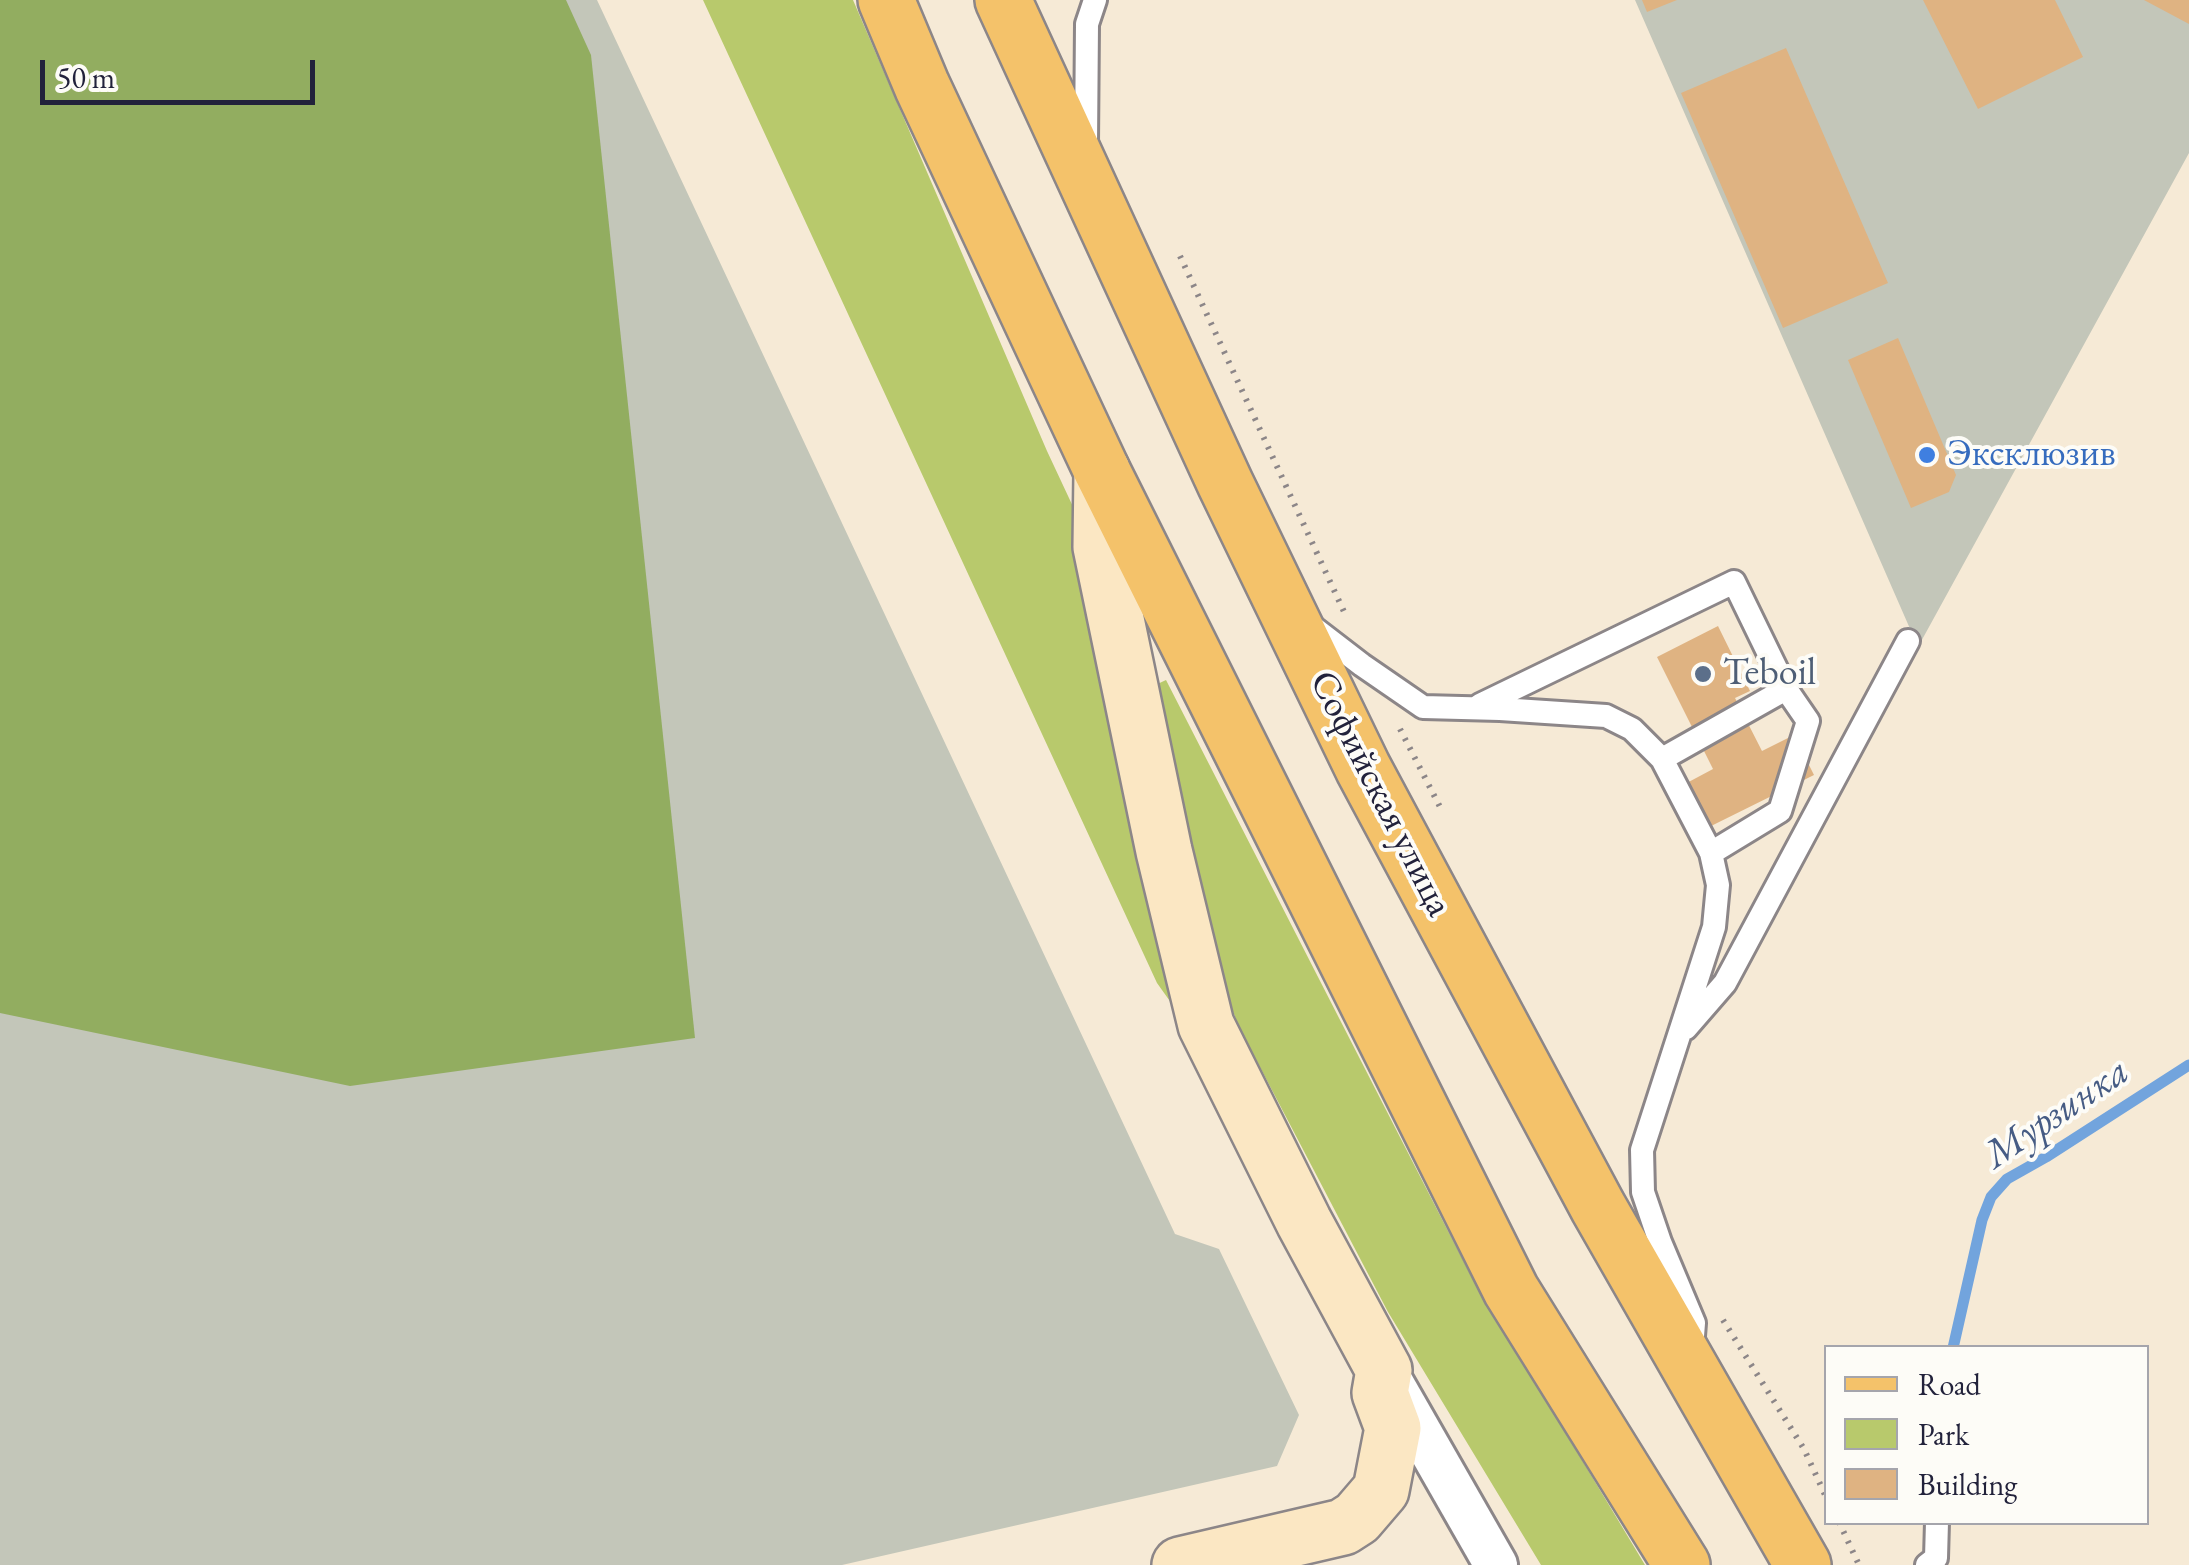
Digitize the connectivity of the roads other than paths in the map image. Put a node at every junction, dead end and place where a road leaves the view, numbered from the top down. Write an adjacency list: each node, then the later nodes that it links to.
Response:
1 (886, 0): 5 (main road)
2 (1095, 0): 4 (lane)
3 (1006, 3): 4 (main road, Софийская улица)
4 (1085, 182): 6 (main road, Софийская улица)
5 (1102, 472): 14 (street); 18 (main road)
6 (1284, 605): 9 (lane); 13 (main road, Софийская улица)
7 (1908, 641): 12 (lane)
8 (1786, 689): 9 (lane); 10 (lane); 11 (lane)
9 (1473, 708): 10 (lane)
10 (1662, 759): 11 (lane)
11 (1711, 853): 12 (lane)
12 (1677, 1038): 13 (lane)
13 (1690, 1369): 19 (main road, Софийская улица)
14 (1384, 1370): 16 (street); 17 (street)
15 (1937, 1525): 20 (lane)
16 (1180, 1565)
17 (1496, 1565)
18 (1682, 1565)
19 (1804, 1565)
20 (1928, 1565)

